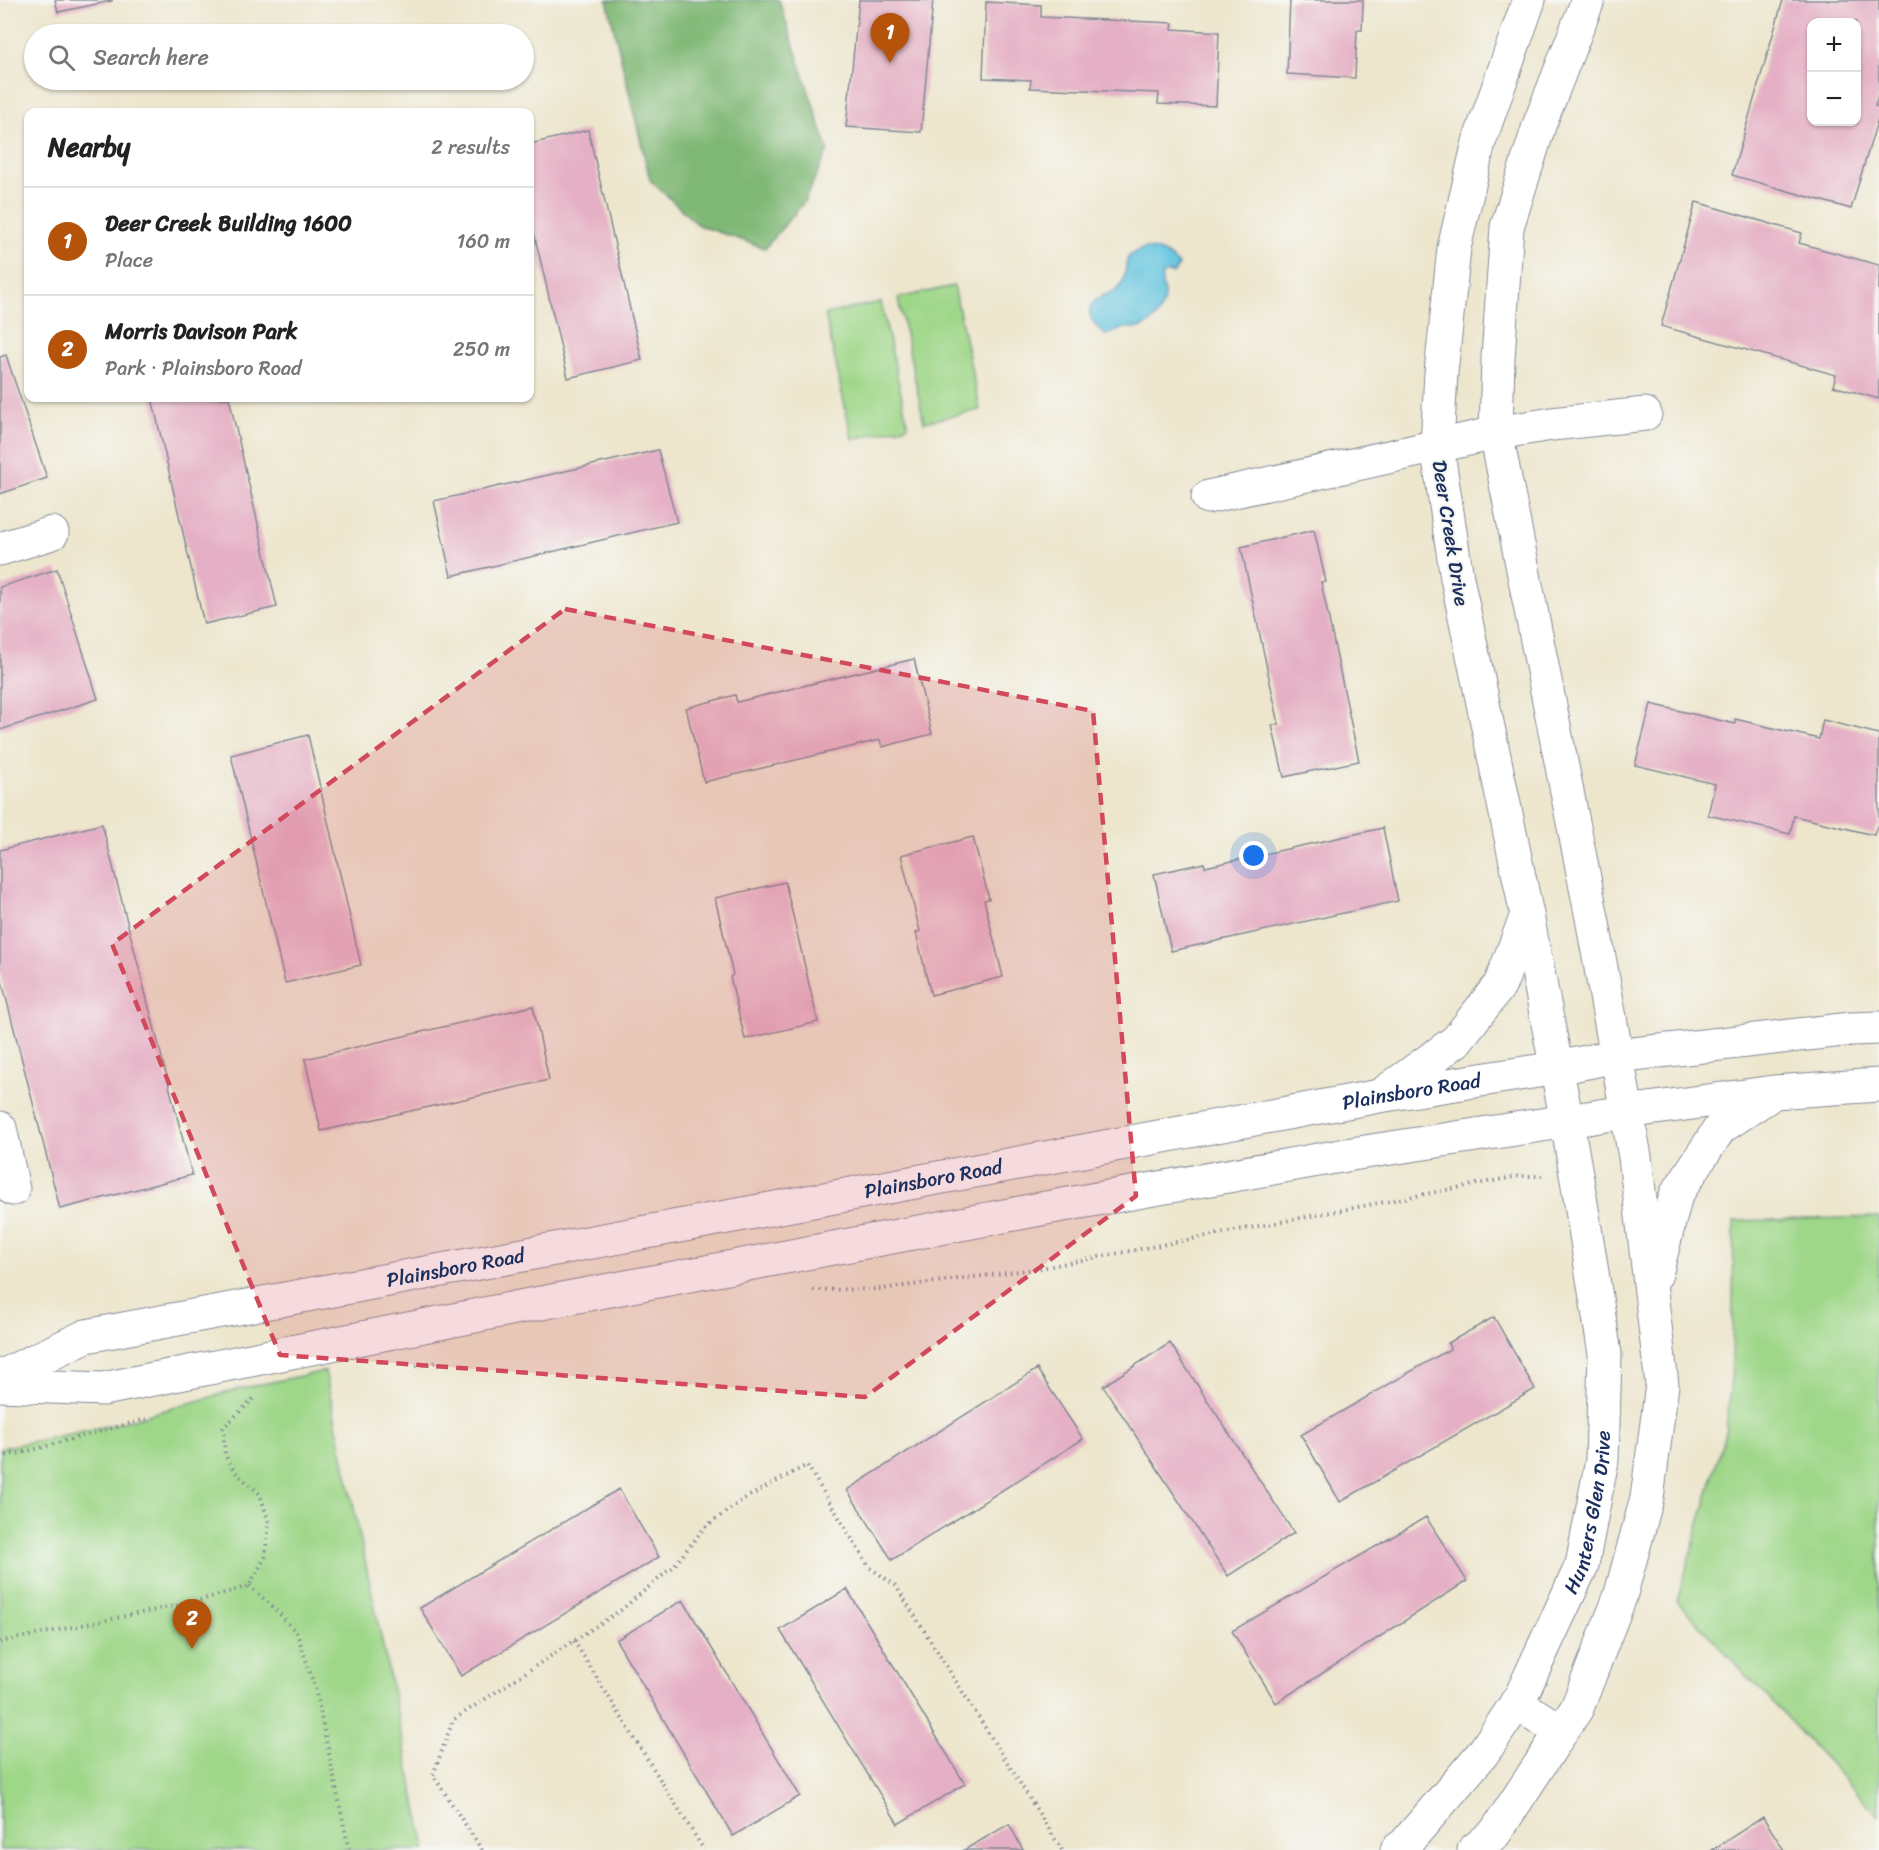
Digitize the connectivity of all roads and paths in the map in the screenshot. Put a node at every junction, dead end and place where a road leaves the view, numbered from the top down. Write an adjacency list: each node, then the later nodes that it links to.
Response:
1 (1529, 0): 5 (street, Deer Creek Drive)
2 (1588, 0): 4 (street)
3 (1645, 414): 4 (street)
4 (1496, 434): 5 (street); 11 (street)
5 (1437, 446): 6 (street); 9 (street, Deer Creek Drive)
6 (1208, 497)
7 (52, 533): 8 (street)
8 (0, 549)
9 (1527, 915): 12 (street, Deer Creek Drive); 15 (street)
10 (1879, 1028): 11 (street, Plainsboro Road)
11 (1616, 1056): 12 (street, Plainsboro Road); 16 (street)
12 (1557, 1068): 15 (street, Plainsboro Road); 17 (street, Deer Creek Drive)
13 (1879, 1085): 14 (street)
14 (1774, 1092): 16 (street); 22 (street)
15 (1379, 1096): 25 (street, Plainsboro Road)
16 (1626, 1112): 17 (street); 22 (street)
17 (1567, 1122): 19 (street, Hunters Glen Drive); 26 (street)
18 (0, 1128): 20 (street)
19 (1576, 1170): 21 (path); 35 (street, Hunters Glen Drive)
20 (13, 1189)
21 (810, 1290)
22 (1651, 1296): 36 (street)
23 (448, 1359): 24 (path)
24 (415, 1366)
25 (0, 1377)
26 (0, 1385)
27 (264, 1395): 28 (path)
28 (255, 1397): 29 (path); 32 (path)
29 (245, 1398)
30 (160, 1416): 31 (path)
31 (0, 1456)
32 (249, 1586): 34 (path); 37 (path)
33 (574, 1641): 38 (path); 39 (path); 40 (path)
34 (0, 1642)
35 (1516, 1702): 36 (street); 41 (street, Hunters Glen Drive)
36 (1562, 1731): 42 (street)
37 (349, 1850)
38 (482, 1850)
39 (704, 1850)
40 (1062, 1850)
41 (1397, 1850)
42 (1474, 1850)

